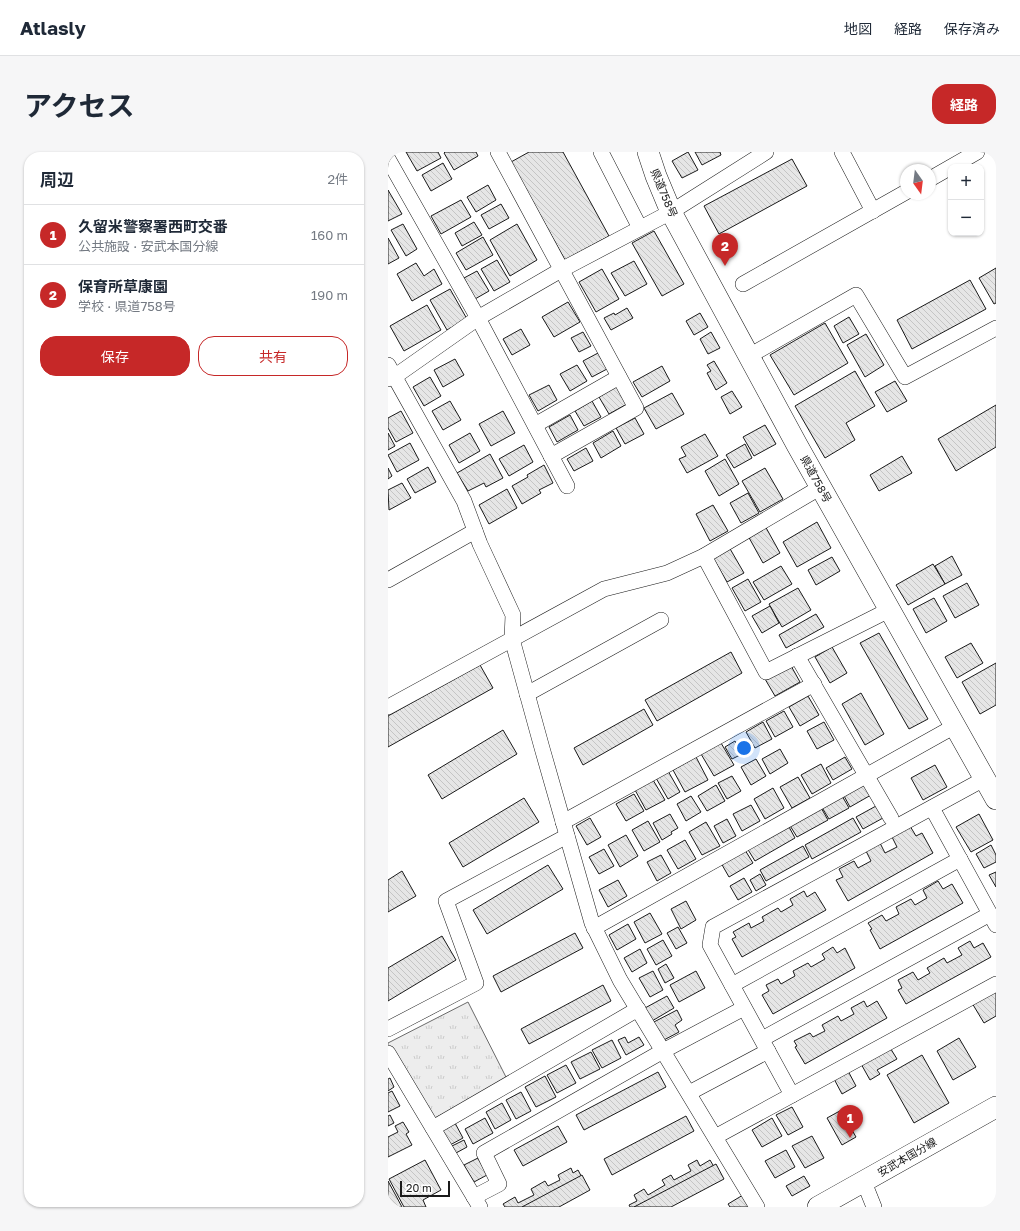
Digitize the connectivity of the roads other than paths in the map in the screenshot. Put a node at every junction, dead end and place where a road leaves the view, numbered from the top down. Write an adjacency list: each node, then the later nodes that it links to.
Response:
1 (498, 152): 13 (street)
2 (601, 152): 12 (street)
3 (648, 152): 11 (main road, 県道758号)
4 (766, 152): 11 (street)
5 (842, 152): 10 (street)
6 (977, 152): 8 (street)
7 (388, 159): 15 (street)
8 (936, 176)
9 (900, 195): 10 (street)
10 (873, 211): 14 (street)
11 (671, 212): 12 (street); 17 (main road, 県道758号)
12 (640, 228): 13 (street)
13 (561, 270): 15 (street); 19 (street)
14 (743, 284)
15 (478, 318): 18 (street); 20 (street)
16 (996, 328): 17 (street)
17 (749, 356): 23 (main road, 県道758号)
18 (390, 373): 24 (street)
19 (619, 377): 20 (street); 21 (street)
20 (535, 425): 21 (street)
21 (551, 456): 22 (street)
22 (566, 486)
23 (821, 488): 25 (street); 27 (main road, 県道758号)
24 (475, 531): 26 (street); 29 (street)
25 (704, 556): 29 (street); 30 (street)
26 (388, 580)
27 (889, 610): 30 (street); 34 (main road, 県道758号)
28 (661, 620): 32 (street)
29 (512, 639): 32 (street); 33 (street)
30 (797, 656): 31 (street)
31 (814, 684): 35 (street); 40 (street)
32 (527, 694): 40 (street)
33 (388, 707)
34 (955, 726): 35 (street); 36 (main road, 県道758号)
35 (866, 775): 39 (street); 44 (street)
36 (984, 778): 37 (main road, 県道758号); 38 (street)
37 (996, 799)
38 (932, 808): 42 (street); 46 (street)
39 (891, 818)
40 (563, 822): 41 (street)
41 (567, 836): 44 (street); 49 (street)
42 (960, 859): 43 (street); 46 (street)
43 (993, 920): 50 (street)
44 (594, 928): 48 (street)
45 (996, 984): 54 (street)
46 (732, 985): 47 (street)
47 (744, 1008): 50 (street); 51 (street)
48 (638, 1009): 51 (street); 56 (street)
49 (388, 1029)
50 (765, 1045): 53 (street); 54 (street)
51 (663, 1050): 53 (street); 59 (street)
52 (388, 1053): 56 (street)
53 (689, 1093): 57 (street)
54 (792, 1095): 57 (street)
55 (991, 1114): 58 (main road, 安武本国分線)
56 (433, 1128): 59 (street)
57 (715, 1137): 60 (street)
58 (864, 1182): 61 (main road, 安武本国分線); 62 (street)
59 (477, 1202)
60 (757, 1207)
61 (818, 1207)
62 (874, 1207)

